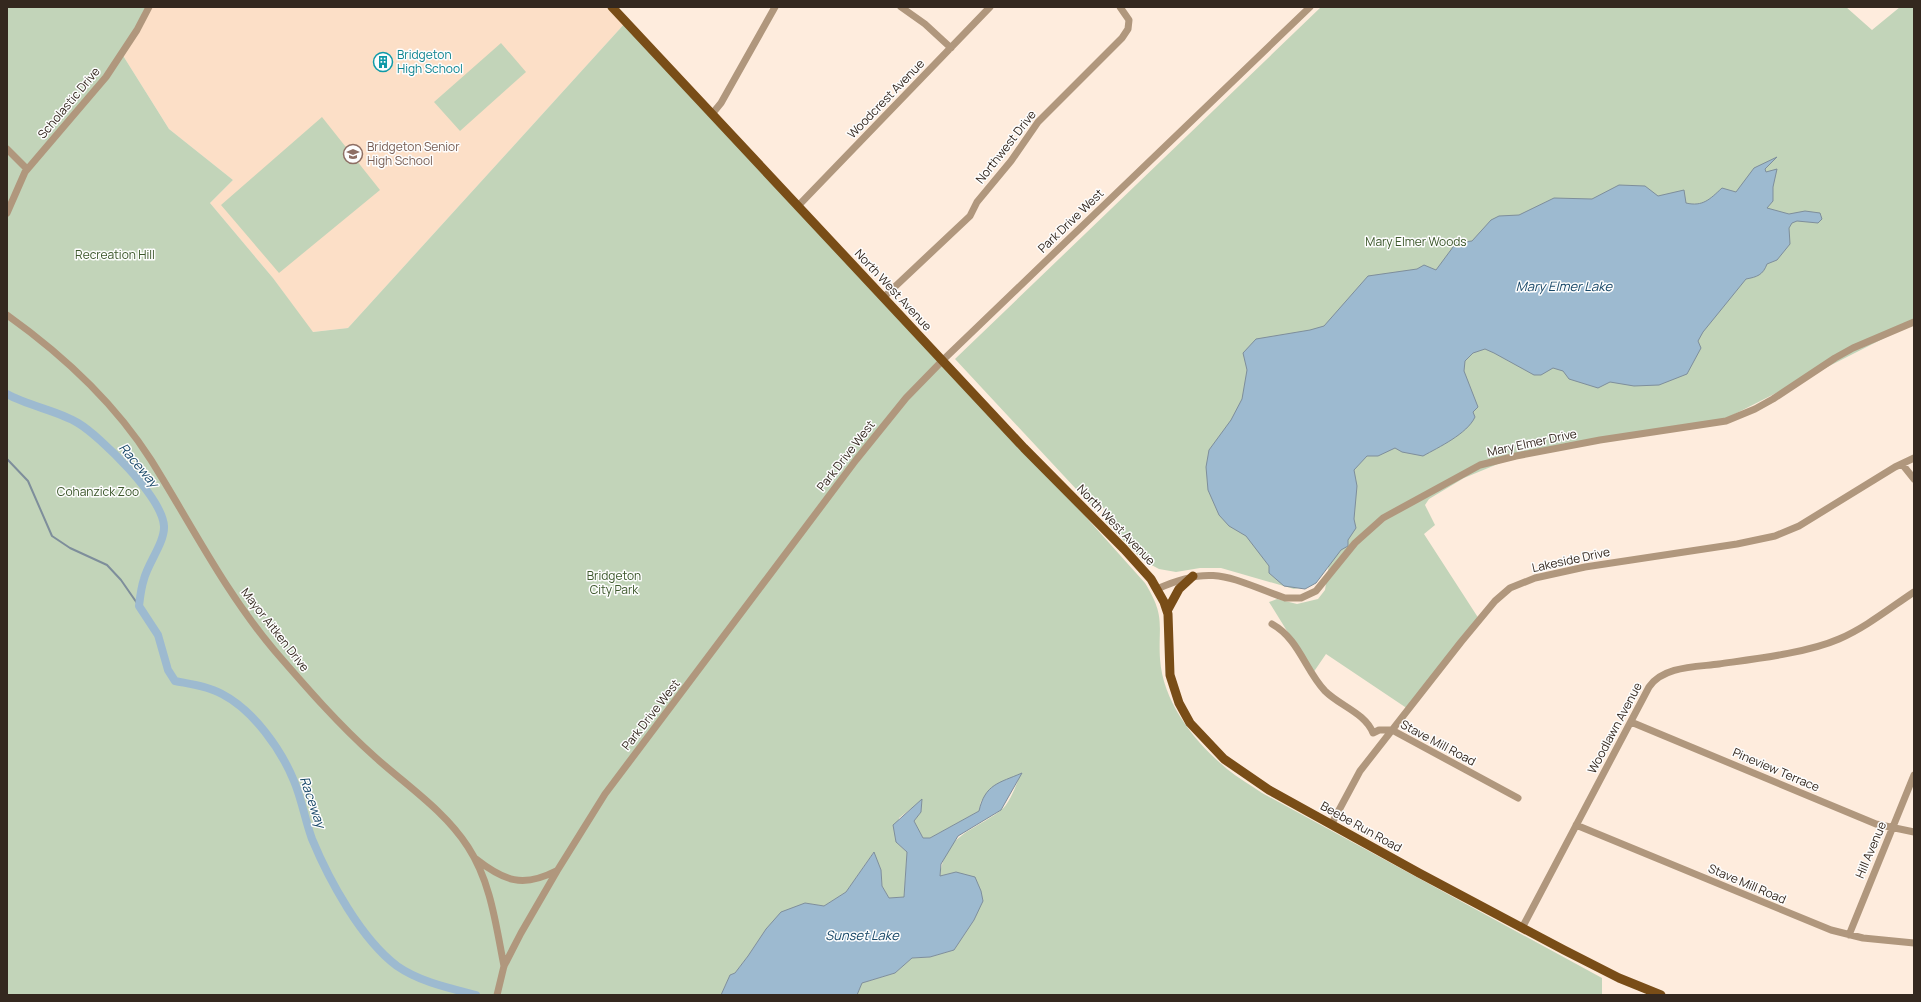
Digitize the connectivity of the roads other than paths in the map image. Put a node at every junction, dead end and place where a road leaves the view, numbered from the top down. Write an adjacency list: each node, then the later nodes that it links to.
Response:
1 (149, 7): 11 (street, Scholastic Drive)
2 (612, 7): 9 (main road, North West Avenue)
3 (775, 7): 9 (street)
4 (901, 7): 8 (street)
5 (990, 7): 8 (street, Woodcrest Avenue)
6 (1120, 7): 14 (street, Northwest Drive)
7 (1310, 7): 17 (street, Park Drive West)
8 (951, 48): 12 (street, Woodcrest Avenue)
9 (712, 114): 12 (main road, North West Avenue)
10 (7, 149): 11 (street)
11 (27, 169): 13 (street, Scholastic Drive)
12 (798, 206): 14 (main road, North West Avenue)
13 (7, 213)
14 (884, 297): 17 (main road, North West Avenue)
15 (7, 315): 34 (street, Mayor Aitken Drive)
16 (1914, 322): 21 (street, Mary Elmer Drive)
17 (943, 360): 22 (main road, North West Avenue); 35 (street, Park Drive West)
18 (1914, 458): 19 (street, Lakeside Drive)
19 (1902, 464): 20 (street); 27 (street, Lakeside Drive)
20 (1914, 479)
21 (1192, 576): 22 (street, Mary Elmer Drive); 24 (main road)
22 (1157, 589): 24 (main road, Beebe Run Road)
23 (1914, 592): 26 (street, Woodlawn Avenue)
24 (1167, 612): 30 (main road, Beebe Run Road)
25 (1272, 624): 27 (street, Stave Mill Road)
26 (1631, 722): 31 (street, Woodlawn Avenue); 32 (street, Pineview Terrace)
27 (1392, 730): 29 (street, Stave Mill Road); 30 (street, Lakeside Drive)
28 (1914, 775): 32 (street, Hill Avenue)
29 (1518, 798)
30 (1331, 825): 36 (main road, Beebe Run Road)
31 (1576, 825): 36 (street, Woodlawn Avenue); 37 (street, Stave Mill Road)
32 (1892, 828): 33 (street, Pineview Terrace); 37 (street, Hill Avenue)
33 (1914, 832)
34 (474, 857): 35 (street); 39 (street, Mayor Aitken Drive)
35 (557, 871): 39 (street, Park Drive West)
36 (1522, 928): 41 (main road, Beebe Run Road)
37 (1849, 935): 38 (street, Stave Mill Road)
38 (1914, 943)
39 (504, 966): 40 (street, Park Drive West)
40 (497, 995)
41 (1661, 995)

